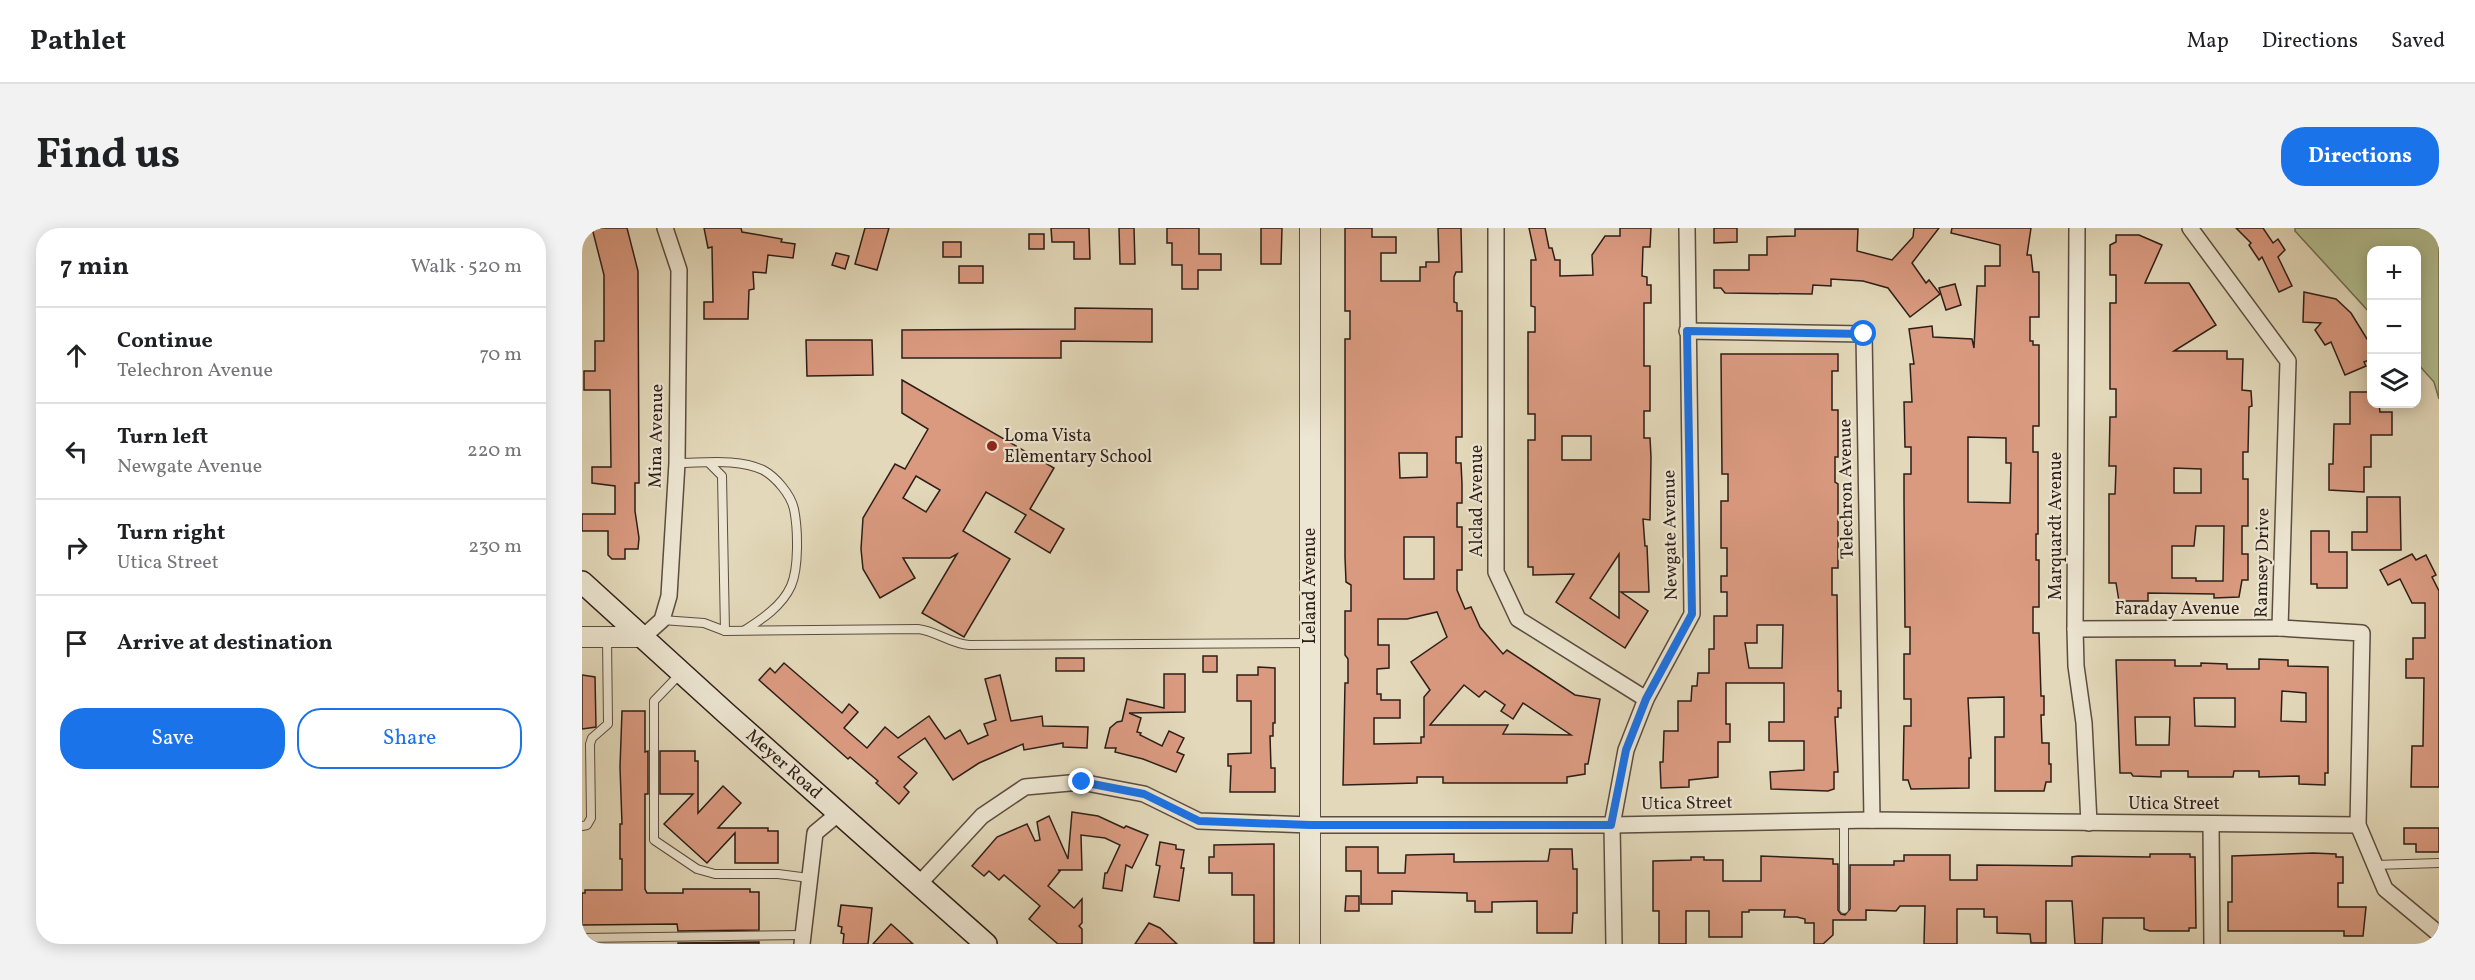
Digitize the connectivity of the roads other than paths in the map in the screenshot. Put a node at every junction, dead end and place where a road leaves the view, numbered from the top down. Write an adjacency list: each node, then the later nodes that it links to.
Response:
1 (665, 228): 8 (street, Mina Avenue)
2 (1310, 228): 19 (street, Leland Avenue)
3 (1496, 228): 21 (street, Alclad Avenue)
4 (1687, 228): 7 (street, Newgate Avenue)
5 (2077, 228): 13 (street, Marquardt Avenue)
6 (2190, 228): 12 (street, Ramsey Drive)
7 (1687, 331): 21 (street, Newgate Avenue); 24 (street, Telechron Avenue)
8 (677, 463): 9 (lane); 11 (street, Mina Avenue)
9 (710, 463): 14 (lane); 15 (lane)
10 (582, 582): 18 (main road, Meyer Road)
11 (662, 620): 14 (lane); 18 (street)
12 (2280, 628): 13 (street, Faraday Avenue); 29 (street, Ramsey Drive)
13 (2075, 629): 25 (street, Marquardt Avenue)
14 (725, 630): 15 (lane)
15 (743, 630): 19 (lane)
16 (582, 637): 17 (street)
17 (607, 637): 18 (street); 30 (lane)
18 (643, 637): 20 (main road, Meyer Road)
19 (1310, 643): 27 (street, Leland Avenue)
20 (682, 672): 22 (main road, Meyer Road); 33 (lane)
21 (1646, 699): 28 (street, Newgate Avenue)
22 (839, 813): 33 (street); 34 (main road, Meyer Road)
23 (1844, 820): 24 (street, Utica Street); 28 (street, Utica Street); 35 (lane)
24 (1872, 820): 25 (street, Utica Street)
25 (2089, 823): 26 (street, Utica Street)
26 (2211, 824): 29 (street, Utica Street); 42 (street)
27 (1310, 825): 28 (street, Utica Street); 34 (street, Utica Street); 40 (street, Leland Avenue)
28 (1611, 825): 41 (street, Newgate Avenue)
29 (2358, 825): 32 (street, Ramsey Drive)
30 (582, 826)
31 (2439, 863): 32 (lane)
32 (2375, 865): 36 (street, Ramsey Drive)
33 (809, 878): 38 (street)
34 (919, 884): 39 (main road, Meyer Road)
35 (1844, 909)
36 (2439, 934)
37 (582, 938): 38 (lane)
38 (802, 939)
39 (986, 944)
40 (1310, 944)
41 (1614, 944)
42 (2212, 944)

